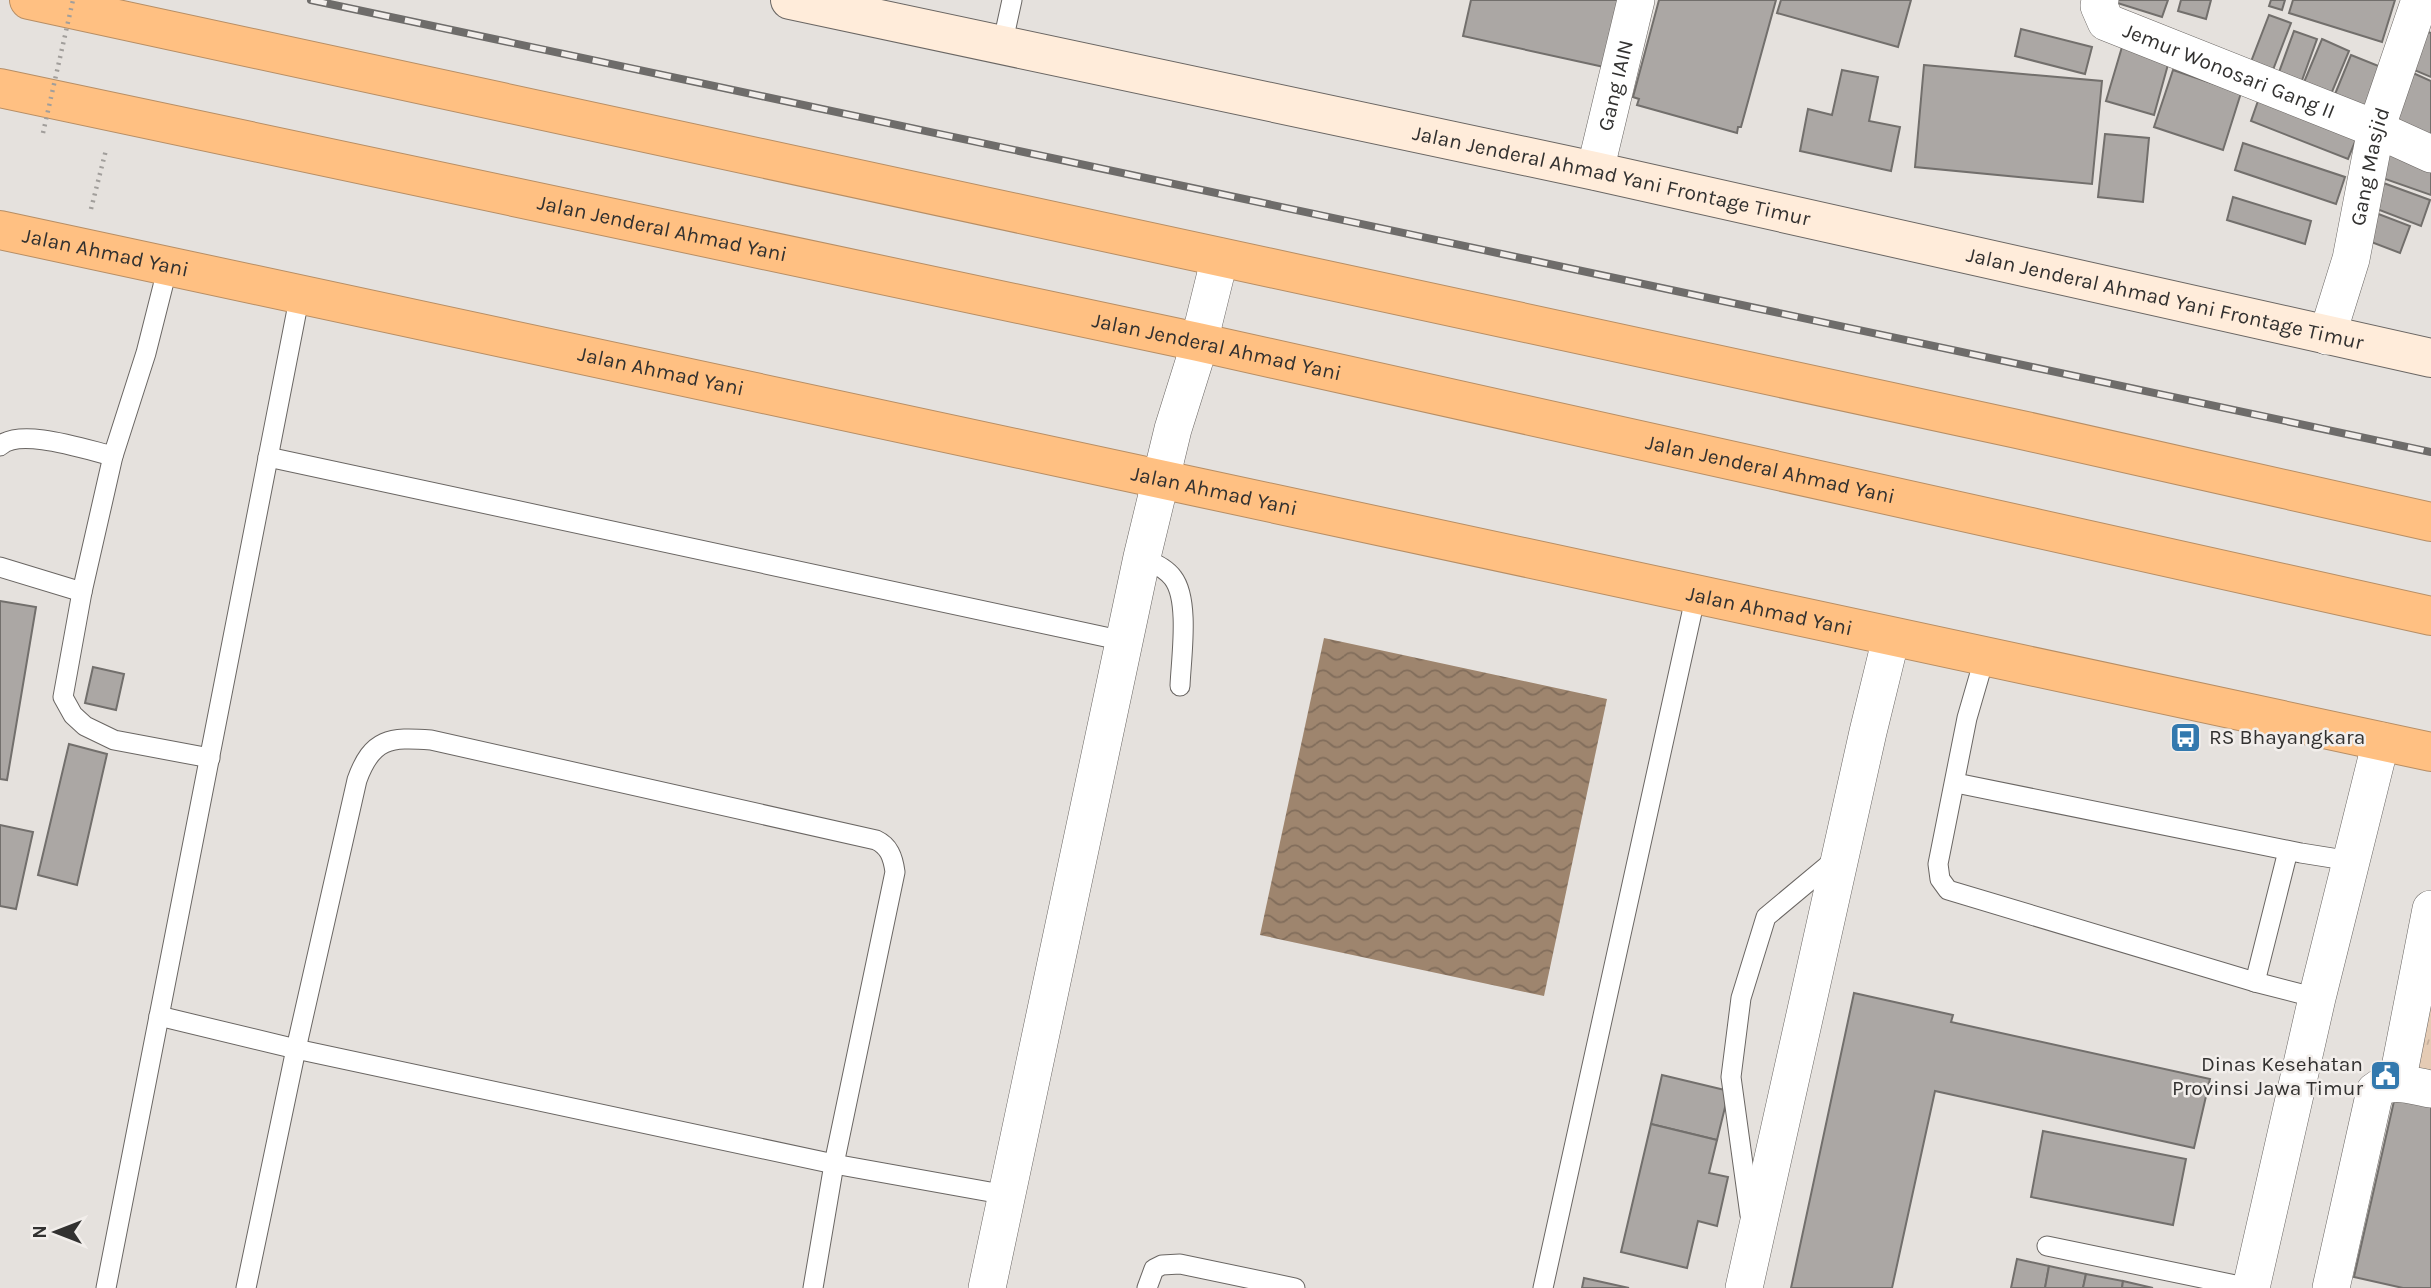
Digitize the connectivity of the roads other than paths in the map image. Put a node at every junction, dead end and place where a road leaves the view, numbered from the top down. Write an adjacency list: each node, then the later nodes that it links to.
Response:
1 (29, 0): 13 (highway)
2 (790, 0): 7 (street, Jalan Jenderal Ahmad Yani Frontage Timur)
3 (1012, 0): 7 (lane)
4 (1636, 0): 11 (street, Gang IAIN)
5 (2100, 0): 9 (street, Jemur Wonosari Gang II)
6 (2420, 0): 9 (street, Gang Masjid)
7 (1002, 46): 11 (street, Jalan Jenderal Ahmad Yani Frontage Timur)
8 (0, 88): 17 (highway, Jalan Jenderal Ahmad Yani)
9 (2375, 129): 10 (street); 16 (street, Gang Masjid)
10 (2431, 154)
11 (1595, 171): 16 (street, Jalan Jenderal Ahmad Yani Frontage Timur)
12 (0, 230): 14 (highway, Jalan Ahmad Yani)
13 (1220, 257): 17 (street); 23 (highway)
14 (168, 265): 15 (highway, Jalan Ahmad Yani); 20 (lane)
15 (300, 293): 21 (lane); 22 (highway, Jalan Ahmad Yani)
16 (2327, 336): 18 (street, Jalan Jenderal Ahmad Yani Frontage Timur)
17 (1196, 352): 22 (street); 28 (highway, Jalan Jenderal Ahmad Yani)
18 (2431, 358)
19 (0, 446): 20 (lane)
20 (113, 456): 26 (lane)
21 (268, 457): 30 (lane); 35 (lane)
22 (1161, 478): 24 (street); 27 (highway, Jalan Ahmad Yani)
23 (2431, 522)
24 (1142, 557): 30 (street); 32 (lane)
25 (0, 567): 26 (lane)
26 (82, 592): 35 (lane)
27 (1696, 594): 29 (highway, Jalan Ahmad Yani); 56 (lane)
28 (2431, 616)
29 (1891, 638): 31 (highway, Jalan Ahmad Yani); 38 (street)
30 (1124, 641): 47 (street)
31 (1985, 656): 33 (highway, Jalan Ahmad Yani); 36 (lane)
32 (1180, 686)
33 (2381, 741): 34 (highway, Jalan Ahmad Yani); 39 (street)
34 (2431, 752)
35 (210, 758): 43 (lane)
36 (1956, 783): 37 (lane); 41 (lane)
37 (2288, 850): 39 (lane); 41 (lane)
38 (1840, 856): 48 (street); 48 (lane)
39 (2351, 861): 42 (street)
40 (2431, 909): 45 (street)
41 (2255, 982): 42 (lane)
42 (2317, 998): 58 (street)
43 (159, 1016): 44 (lane); 50 (lane)
44 (296, 1049): 46 (lane); 46 (lane); 51 (lane)
45 (2414, 1086): 59 (street)
46 (834, 1164): 47 (lane); 52 (lane)
47 (1007, 1195): 53 (street)
48 (1754, 1243): 57 (street)
49 (2048, 1246): 58 (lane)
50 (106, 1288)
51 (246, 1288)
52 (813, 1288)
53 (987, 1288)
54 (1147, 1288): 55 (lane)
55 (1295, 1288)
56 (1543, 1288)
57 (1744, 1288)
58 (2250, 1288)
59 (2331, 1288)

